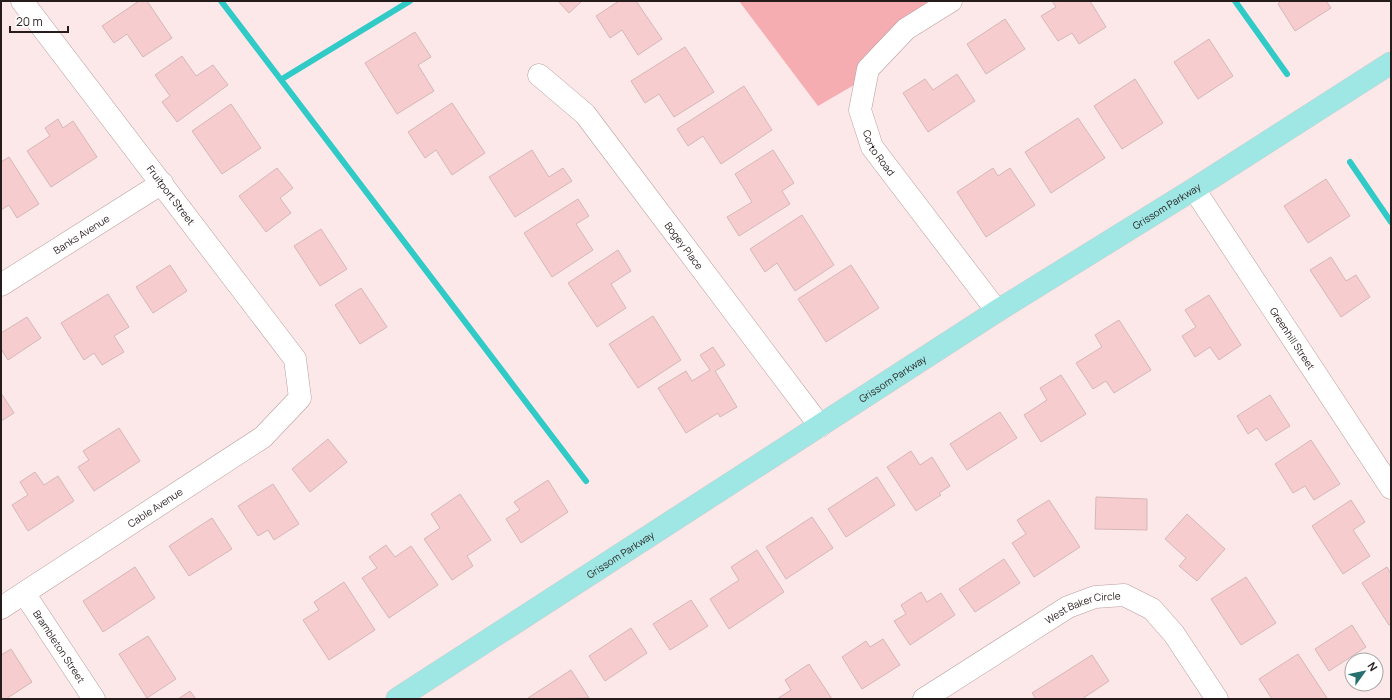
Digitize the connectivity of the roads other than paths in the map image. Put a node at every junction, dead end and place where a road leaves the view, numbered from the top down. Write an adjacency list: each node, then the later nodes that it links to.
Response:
1 (22, 1): 5 (street, Fruitport Street)
2 (951, 1): 8 (street, Corto Road)
3 (1391, 63): 6 (main road, Grissom Parkway)
4 (539, 75): 10 (street, Bogey Place)
5 (162, 183): 7 (street, Banks Avenue); 9 (street, Fruitport Street)
6 (1194, 188): 8 (main road, Grissom Parkway); 11 (street, Greenhill Street)
7 (1, 285)
8 (997, 311): 10 (main road, Grissom Parkway)
9 (300, 398): 12 (street, Cable Avenue)
10 (820, 426): 15 (main road, Grissom Parkway)
11 (1391, 488)
12 (24, 593): 13 (street, Cable Avenue); 14 (street, Brambleton Street)
13 (1, 608)
14 (94, 699)
15 (397, 699)
16 (924, 699): 17 (street, West Baker Circle)
17 (1217, 699)

